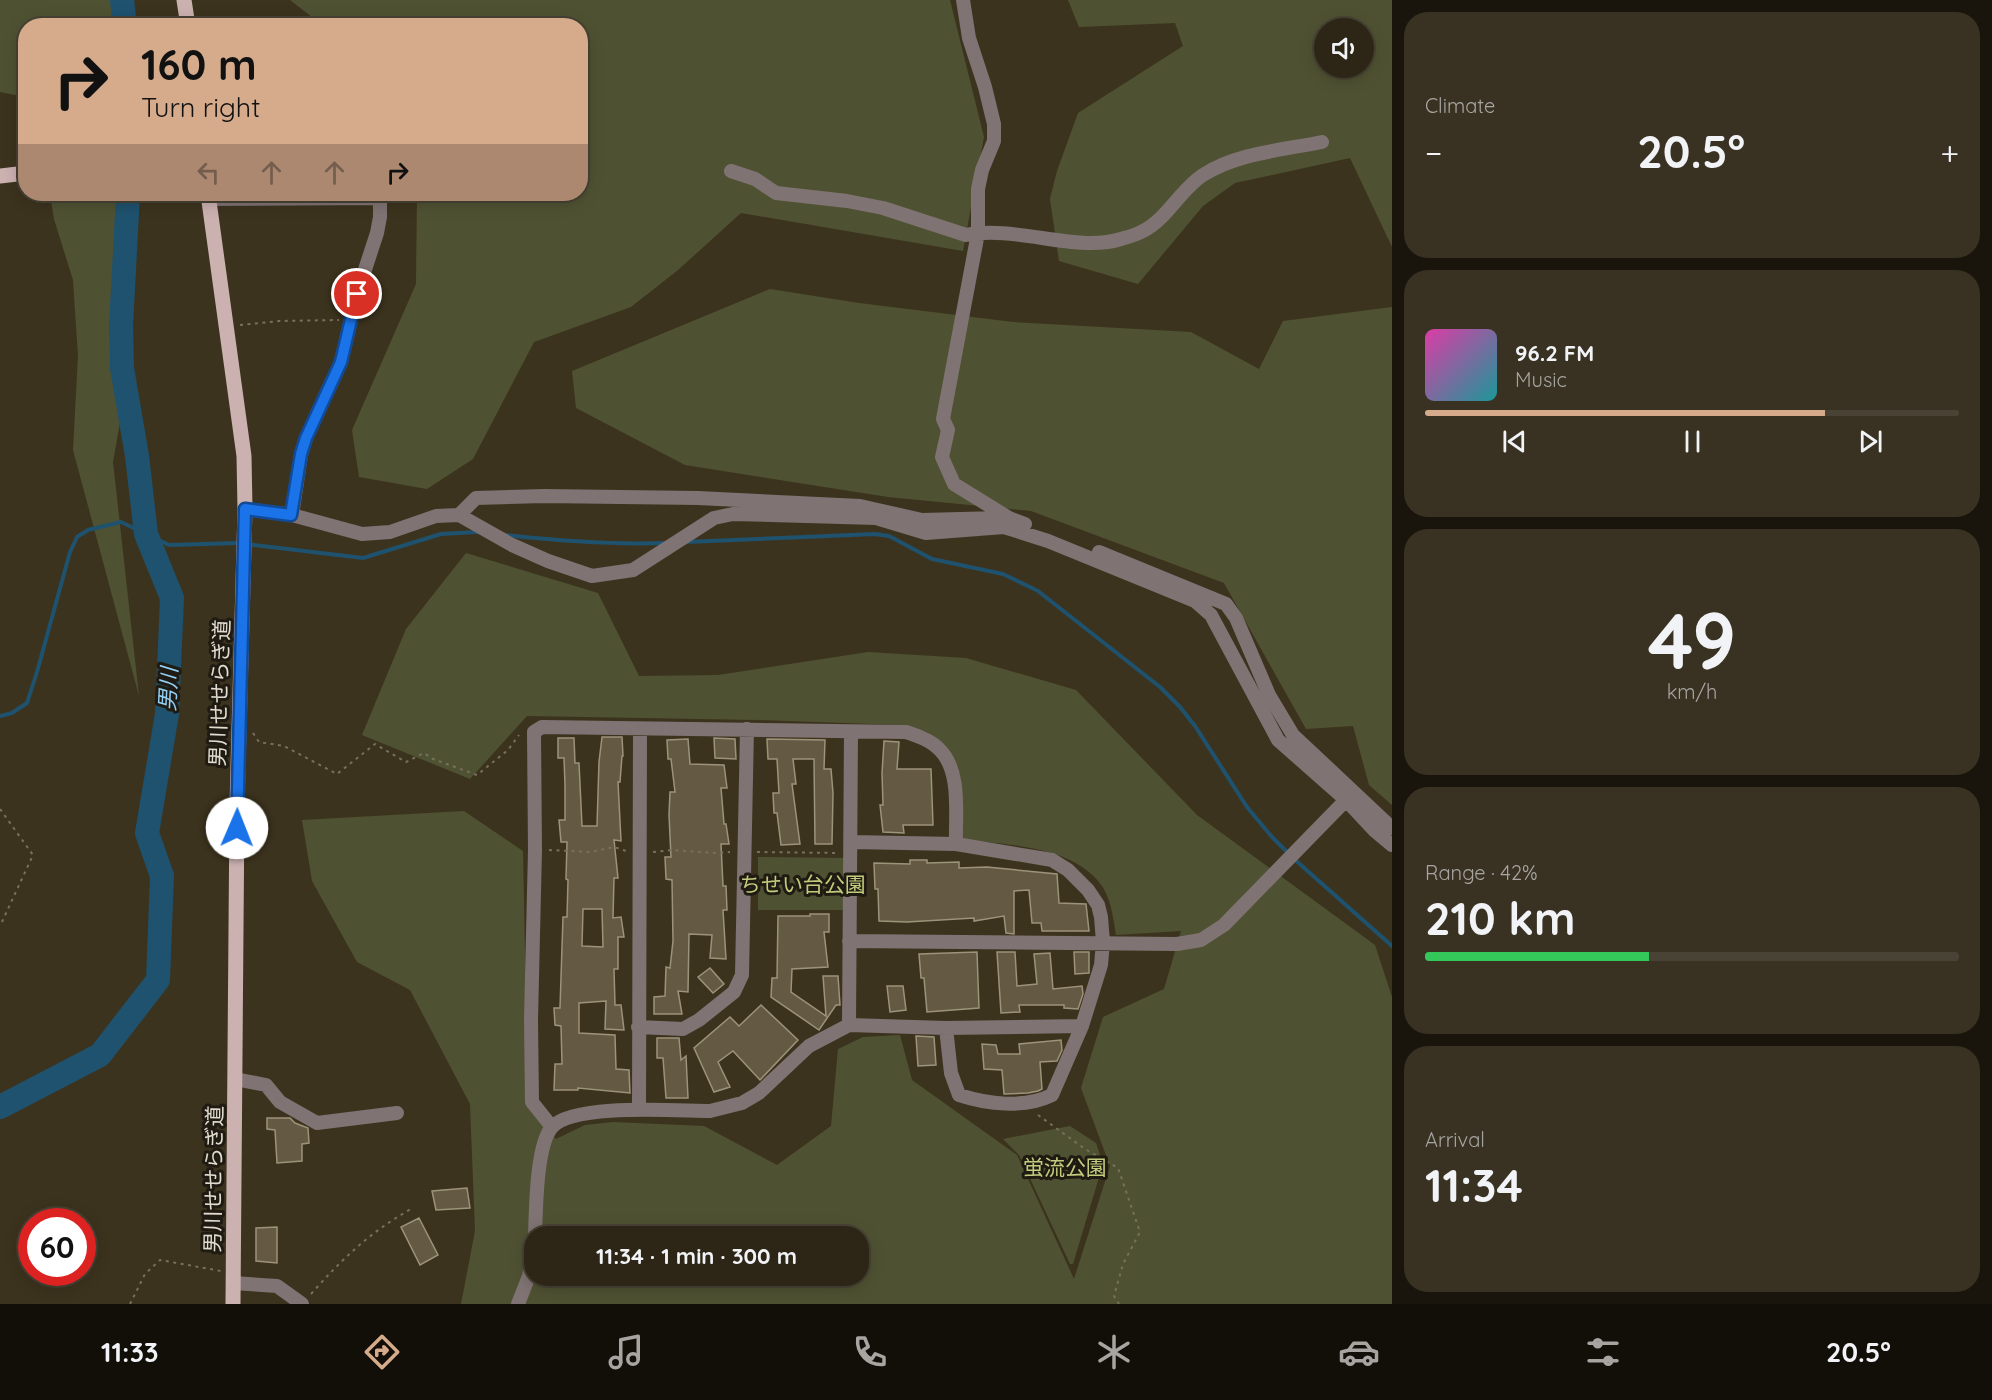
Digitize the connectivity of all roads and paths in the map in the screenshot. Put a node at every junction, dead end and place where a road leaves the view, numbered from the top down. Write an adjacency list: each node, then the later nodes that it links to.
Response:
1 (184, 0): 3 (main road)
2 (963, 0): 10 (street)
3 (187, 18)
4 (1322, 142): 10 (street)
5 (732, 171): 10 (street)
6 (18, 173): 7 (main road)
7 (0, 176)
8 (209, 201): 12 (main road, 男川せせらぎ道)
9 (380, 201): 11 (street)
10 (978, 232): 16 (street)
11 (351, 320): 12 (path); 14 (street)
12 (226, 326): 13 (main road, 男川せせらぎ道)
13 (245, 509): 14 (street); 17 (main road, 男川せせらぎ道)
14 (291, 515): 15 (street)
15 (459, 515): 16 (street); 22 (street)
16 (1009, 518): 24 (street)
17 (240, 712): 18 (path); 38 (main road, 男川せせらぎ道)
18 (538, 729): 20 (street); 28 (street)
19 (747, 729): 20 (street); 21 (street); 30 (street)
20 (640, 730): 29 (street)
21 (851, 732): 25 (street); 27 (street)
22 (1346, 800): 26 (street); 33 (street)
23 (0, 809): 31 (path)
24 (1392, 828)
25 (956, 844): 27 (street); 33 (street)
26 (1392, 845)
27 (851, 848): 30 (path); 32 (street)
28 (535, 850): 29 (path); 42 (street)
29 (639, 850): 30 (path); 36 (street)
30 (744, 852): 36 (street)
31 (1, 924)
32 (849, 941): 33 (street); 34 (street)
33 (1103, 942): 35 (street)
34 (849, 1025): 37 (street); 40 (street)
35 (1082, 1026): 37 (street); 39 (street)
36 (638, 1027): 40 (street)
37 (946, 1028): 39 (street)
38 (235, 1079): 41 (street); 45 (main road, 男川せせらぎ道)
39 (1023, 1103): 51 (path)
40 (639, 1110): 42 (street)
41 (397, 1113)
42 (552, 1127): 44 (street)
43 (411, 1209): 49 (path)
44 (536, 1226)
45 (233, 1278): 47 (path); 48 (main road, 男川せせらぎ道); 49 (street)
46 (525, 1286): 50 (street)
47 (130, 1304)
48 (233, 1304)
49 (302, 1304)
50 (518, 1304)
51 (1119, 1304)

